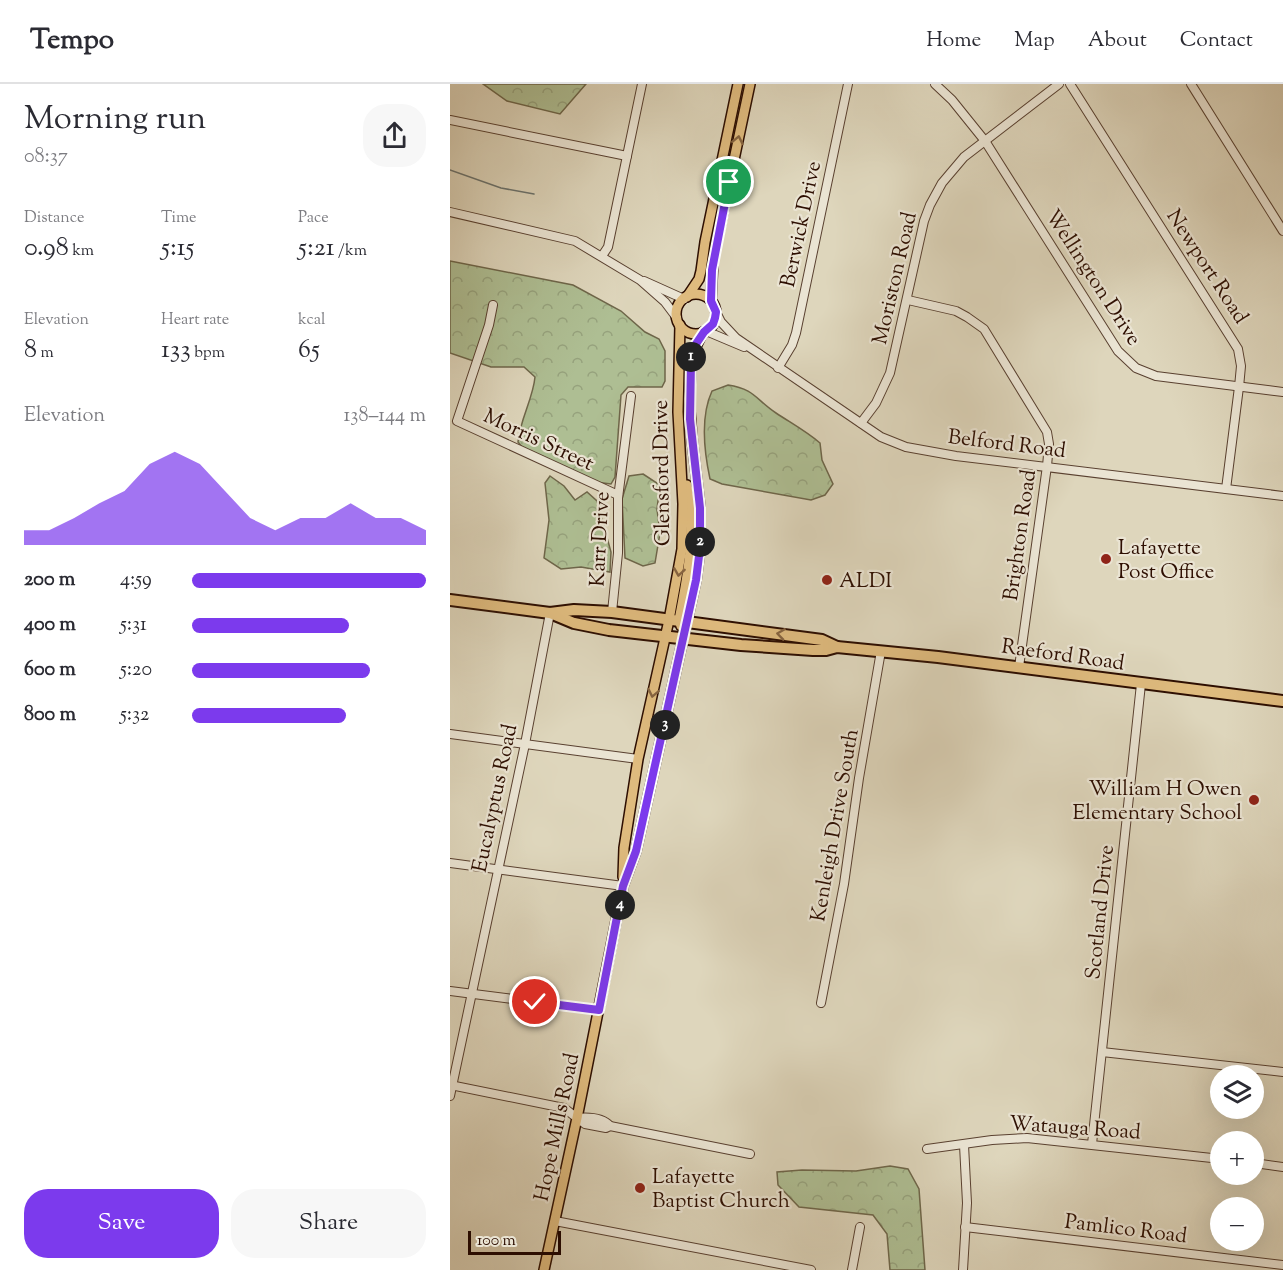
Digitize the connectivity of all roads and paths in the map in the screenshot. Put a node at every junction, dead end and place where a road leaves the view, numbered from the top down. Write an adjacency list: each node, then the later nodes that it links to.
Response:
1 (642, 84): 11 (street)
2 (738, 84): 16 (main road)
3 (750, 84): 18 (main road, one-way to 3)
4 (848, 84): 24 (street, Berwick Drive)
5 (935, 84): 10 (street, Wellington Drive)
6 (1059, 84): 10 (street, Moriston Road)
7 (1071, 84): 25 (street, Newport Road)
8 (1191, 84): 13 (street)
9 (450, 120): 11 (street)
10 (985, 141): 17 (street, Moriston Road); 25 (street, Wellington Drive)
11 (627, 156): 14 (street)
12 (450, 212): 14 (street)
13 (1283, 231)
14 (602, 256): 15 (street)
15 (640, 280): 16 (street); 21 (street)
16 (686, 298): 18 (main road); 21 (main road)
17 (908, 300): 28 (street, Moriston Road); 29 (street, Brighton Road)
18 (711, 301): 20 (main road)
19 (493, 305): 31 (street, Morris Street)
20 (716, 312): 22 (main road); 23 (street, Belford Road)
21 (678, 322): 22 (main road); 36 (main road, Glensford Drive, one-way to 36)
22 (705, 332): 23 (street, Belford Road); 36 (main road, Glensford Drive)
23 (754, 351): 24 (street, Belford Road)
24 (778, 368): 28 (street, Belford Road)
25 (1239, 387): 26 (street, Wellington Drive); 30 (street, Newport Road)
26 (1283, 392)
27 (632, 396): 31 (street, Karr Drive)
28 (861, 423): 29 (street, Belford Road)
29 (1047, 466): 30 (street, Belford Road); 41 (street, Brighton Road)
30 (1226, 489): 32 (street, Belford Road)
31 (618, 495): 34 (street, Karr Drive)
32 (1283, 496)
33 (450, 600): 35 (highway, Raeford Road)
34 (612, 612): 35 (highway, Raeford Road); 36 (highway, Raeford Road)
35 (550, 613): 37 (highway, Raeford Road); 45 (street, Eucalyptus Road)
36 (679, 621): 37 (main road, Hope Mills Road); 38 (main road, Hope Mills Road); 39 (highway, Raeford Road, one-way to 36)
37 (666, 636): 38 (highway, Raeford Road); 46 (main road, Hope Mills Road, one-way to 46)
38 (684, 638): 39 (highway, Raeford Road); 49 (main road, Hope Mills Road)
39 (837, 647): 40 (highway, Raeford Road)
40 (881, 651): 41 (highway, Raeford Road); 52 (street, Kenleigh Drive South)
41 (1019, 668): 42 (highway, Raeford Road)
42 (1141, 684): 43 (highway, Raeford Road); 54 (street, Scotland Drive)
43 (1283, 701)
44 (450, 734): 45 (street)
45 (525, 744): 46 (street); 48 (street, Eucalyptus Road)
46 (638, 759): 49 (main road, Hope Mills Road)
47 (450, 863): 48 (street)
48 (497, 870): 49 (street); 51 (street, Eucalyptus Road)
49 (623, 886): 53 (main road, Hope Mills Road)
50 (450, 992): 51 (street)
51 (471, 994): 53 (street); 56 (street, Eucalyptus Road)
52 (821, 1004)
53 (599, 1010): 58 (main road, Hope Mills Road)
54 (1102, 1052): 55 (street); 59 (street, Scotland Drive)
55 (1283, 1072)
56 (451, 1086): 57 (street, Eucalyptus Road); 58 (street)
57 (450, 1096)
58 (577, 1118): 62 (street); 66 (main road, Hope Mills Road)
59 (1092, 1144): 60 (street, Watauga Road); 63 (street, Watauga Road)
60 (964, 1145): 61 (street, Watauga Road); 68 (street)
61 (927, 1149)
62 (750, 1154)
63 (1210, 1159)
64 (1264, 1164): 65 (street)
65 (1283, 1167)
66 (555, 1221): 70 (main road, Hope Mills Road); 71 (street)
67 (860, 1227): 72 (street)
68 (965, 1227): 69 (street, Pamlico Road); 73 (street)
69 (1283, 1265)
70 (544, 1270)
71 (811, 1270)
72 (852, 1270)
73 (963, 1270)

